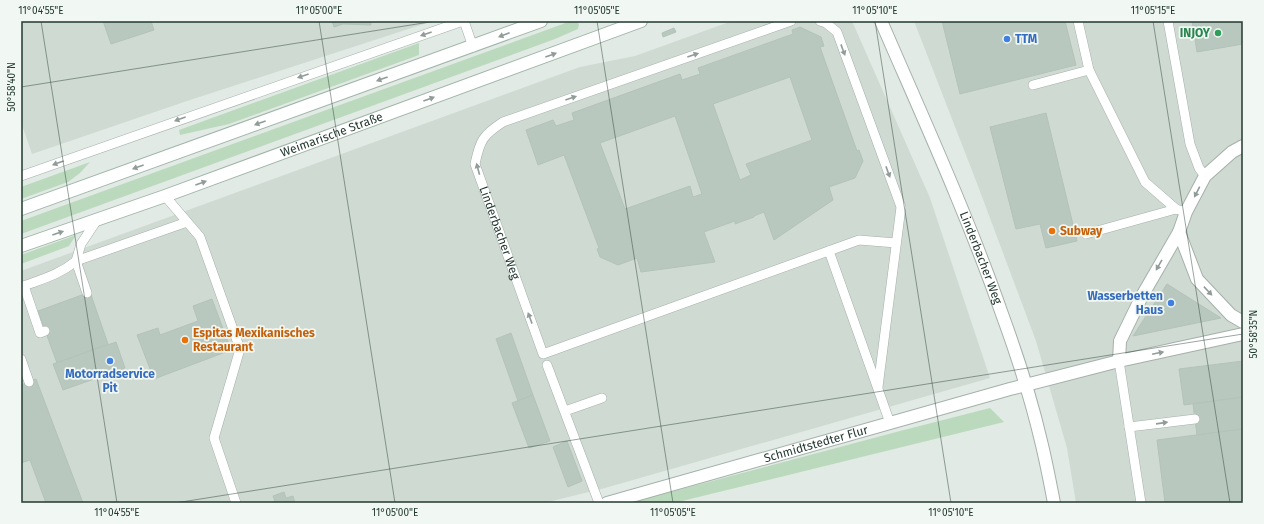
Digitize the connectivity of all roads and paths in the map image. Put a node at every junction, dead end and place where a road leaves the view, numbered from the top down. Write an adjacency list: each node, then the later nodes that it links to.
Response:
1 (463, 21): 9 (lane); 13 (lane, one-way to 13)
2 (541, 21): 9 (street, one-way to 9)
3 (640, 21): 15 (street, Weimarische Straße, one-way to 3)
4 (792, 21): 24 (lane, Linderbacher Weg, one-way to 4)
5 (820, 21): 22 (lane, one-way to 22)
6 (881, 21): 35 (street, Linderbacher Weg)
7 (1078, 21): 10 (lane)
8 (1168, 21): 14 (lane)
9 (473, 47): 16 (street, one-way to 16)
10 (1090, 70): 11 (lane); 17 (lane)
11 (1033, 85)
12 (1243, 146): 14 (street)
13 (21, 176)
14 (1205, 176): 17 (street, one-way to 17)
15 (165, 196): 18 (street, Weimarische Straße); 19 (lane)
16 (21, 209)
17 (1181, 211): 20 (street); 21 (lane)
18 (97, 220): 23 (street, Weimarische Straße, one-way to 18); 25 (lane)
19 (187, 222): 25 (lane); 42 (lane)
20 (1179, 232): 28 (street, one-way to 28); 32 (street, one-way to 32)
21 (1086, 234)
22 (896, 243): 24 (lane, Linderbacher Weg); 36 (lane)
23 (21, 246)
24 (829, 251): 36 (lane)
25 (76, 261): 26 (lane); 27 (lane)
26 (23, 286): 29 (lane)
27 (87, 293)
28 (1243, 322)
29 (45, 331)
30 (1243, 334): 32 (street, Schmidtstedter Flur, one-way to 30)
31 (21, 359): 34 (lane)
32 (1119, 361): 35 (street, Schmidtstedter Flur); 41 (lane)
33 (547, 365): 38 (lane)
34 (29, 382)
35 (1025, 385): 40 (street, Schmidtstedter Flur); 45 (street, Linderbacher Weg)
36 (878, 387): 40 (lane)
37 (602, 398): 38 (lane)
38 (565, 411): 43 (lane)
39 (1195, 418): 41 (lane, one-way to 39)
40 (890, 423): 44 (street, Schmidtstedter Flur)
41 (1129, 427): 46 (lane)
42 (236, 503)
43 (600, 503)
44 (607, 503)
45 (1054, 503)
46 (1141, 503)

